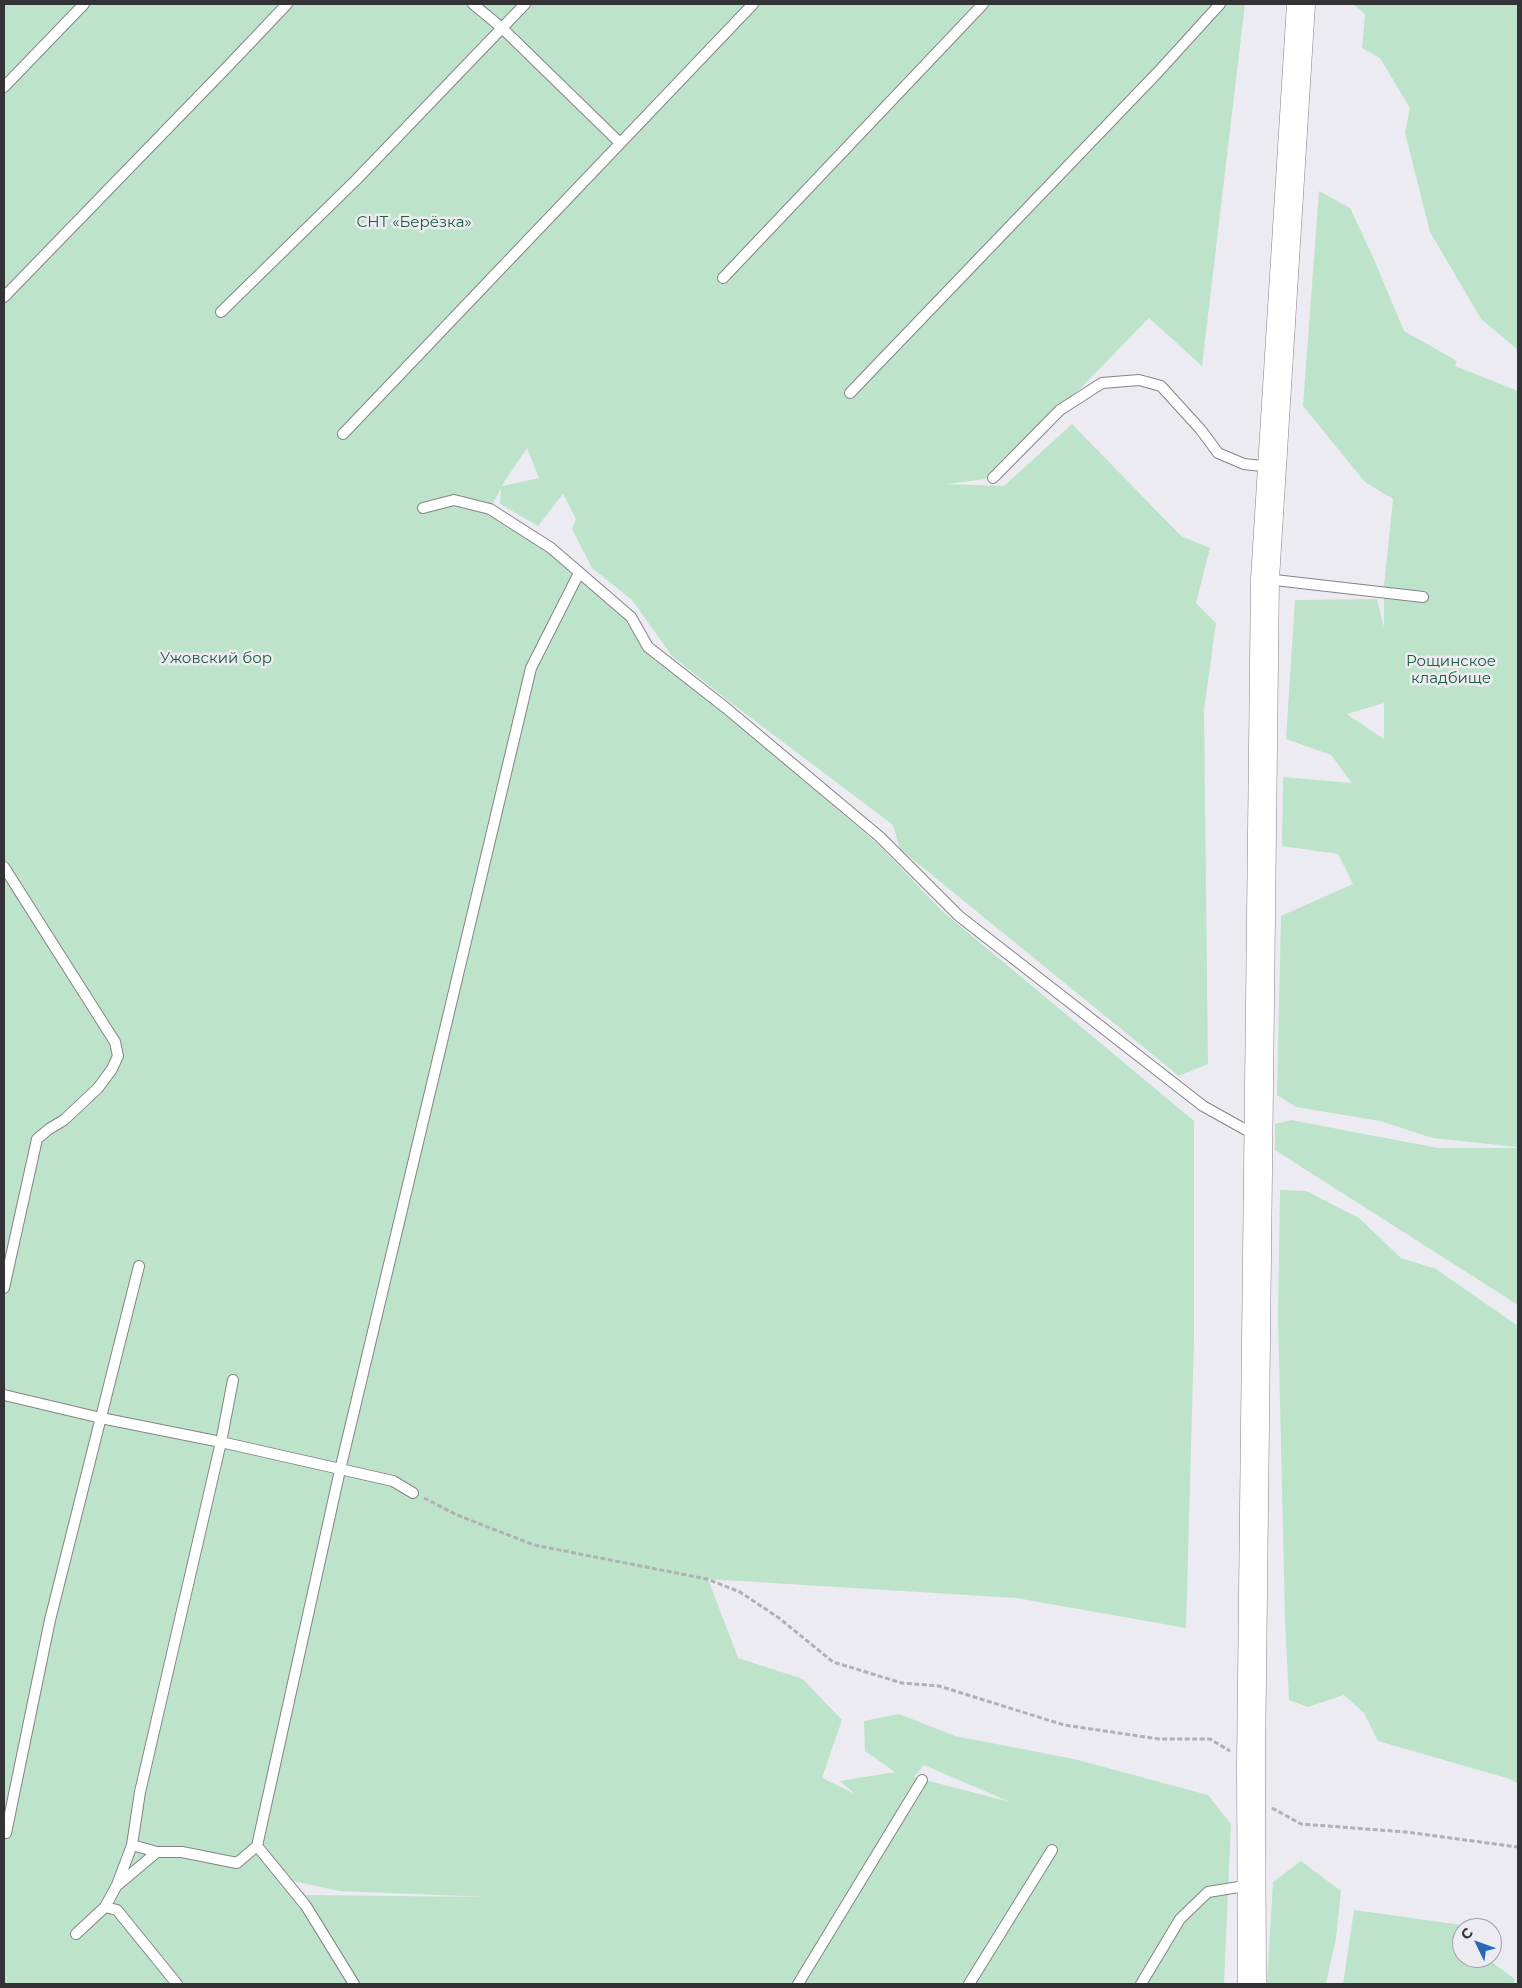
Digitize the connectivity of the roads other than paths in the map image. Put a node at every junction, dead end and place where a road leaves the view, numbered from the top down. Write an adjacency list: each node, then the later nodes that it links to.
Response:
1 (84, 4): 10 (lane)
2 (287, 4): 13 (lane)
3 (473, 4): 9 (lane)
4 (525, 4): 9 (lane)
5 (753, 4): 11 (lane)
6 (983, 4): 12 (lane)
7 (1220, 4): 15 (lane)
8 (1301, 4): 17 (street)
9 (502, 28): 11 (lane); 14 (lane)
10 (4, 87)
11 (620, 143): 16 (lane)
12 (724, 278)
13 (4, 297)
14 (221, 312)
15 (850, 393)
16 (343, 434)
17 (1272, 467): 18 (lane); 21 (street)
18 (993, 478)
19 (423, 508): 20 (lane)
20 (579, 573): 24 (lane); 31 (lane)
21 (1265, 579): 22 (lane); 24 (street)
22 (1424, 597)
23 (4, 867): 26 (lane)
24 (1258, 1137): 39 (street)
25 (138, 1266): 29 (lane)
26 (4, 1288)
27 (233, 1380): 30 (lane)
28 (4, 1395): 29 (lane)
29 (101, 1418): 30 (lane); 34 (lane)
30 (221, 1442): 31 (lane); 35 (lane)
31 (340, 1470): 32 (lane); 36 (lane)
32 (412, 1493)
33 (922, 1780): 45 (lane)
34 (6, 1833)
35 (132, 1845): 38 (lane); 40 (lane)
36 (257, 1846): 38 (lane); 44 (lane)
37 (1052, 1850): 46 (lane)
38 (157, 1852): 40 (lane)
39 (1252, 1884): 47 (lane); 48 (street)
40 (117, 1885): 41 (lane)
41 (105, 1907): 42 (lane); 43 (lane)
42 (76, 1934)
43 (176, 1984)
44 (354, 1984)
45 (798, 1984)
46 (968, 1984)
47 (1141, 1984)
48 (1252, 1984)

